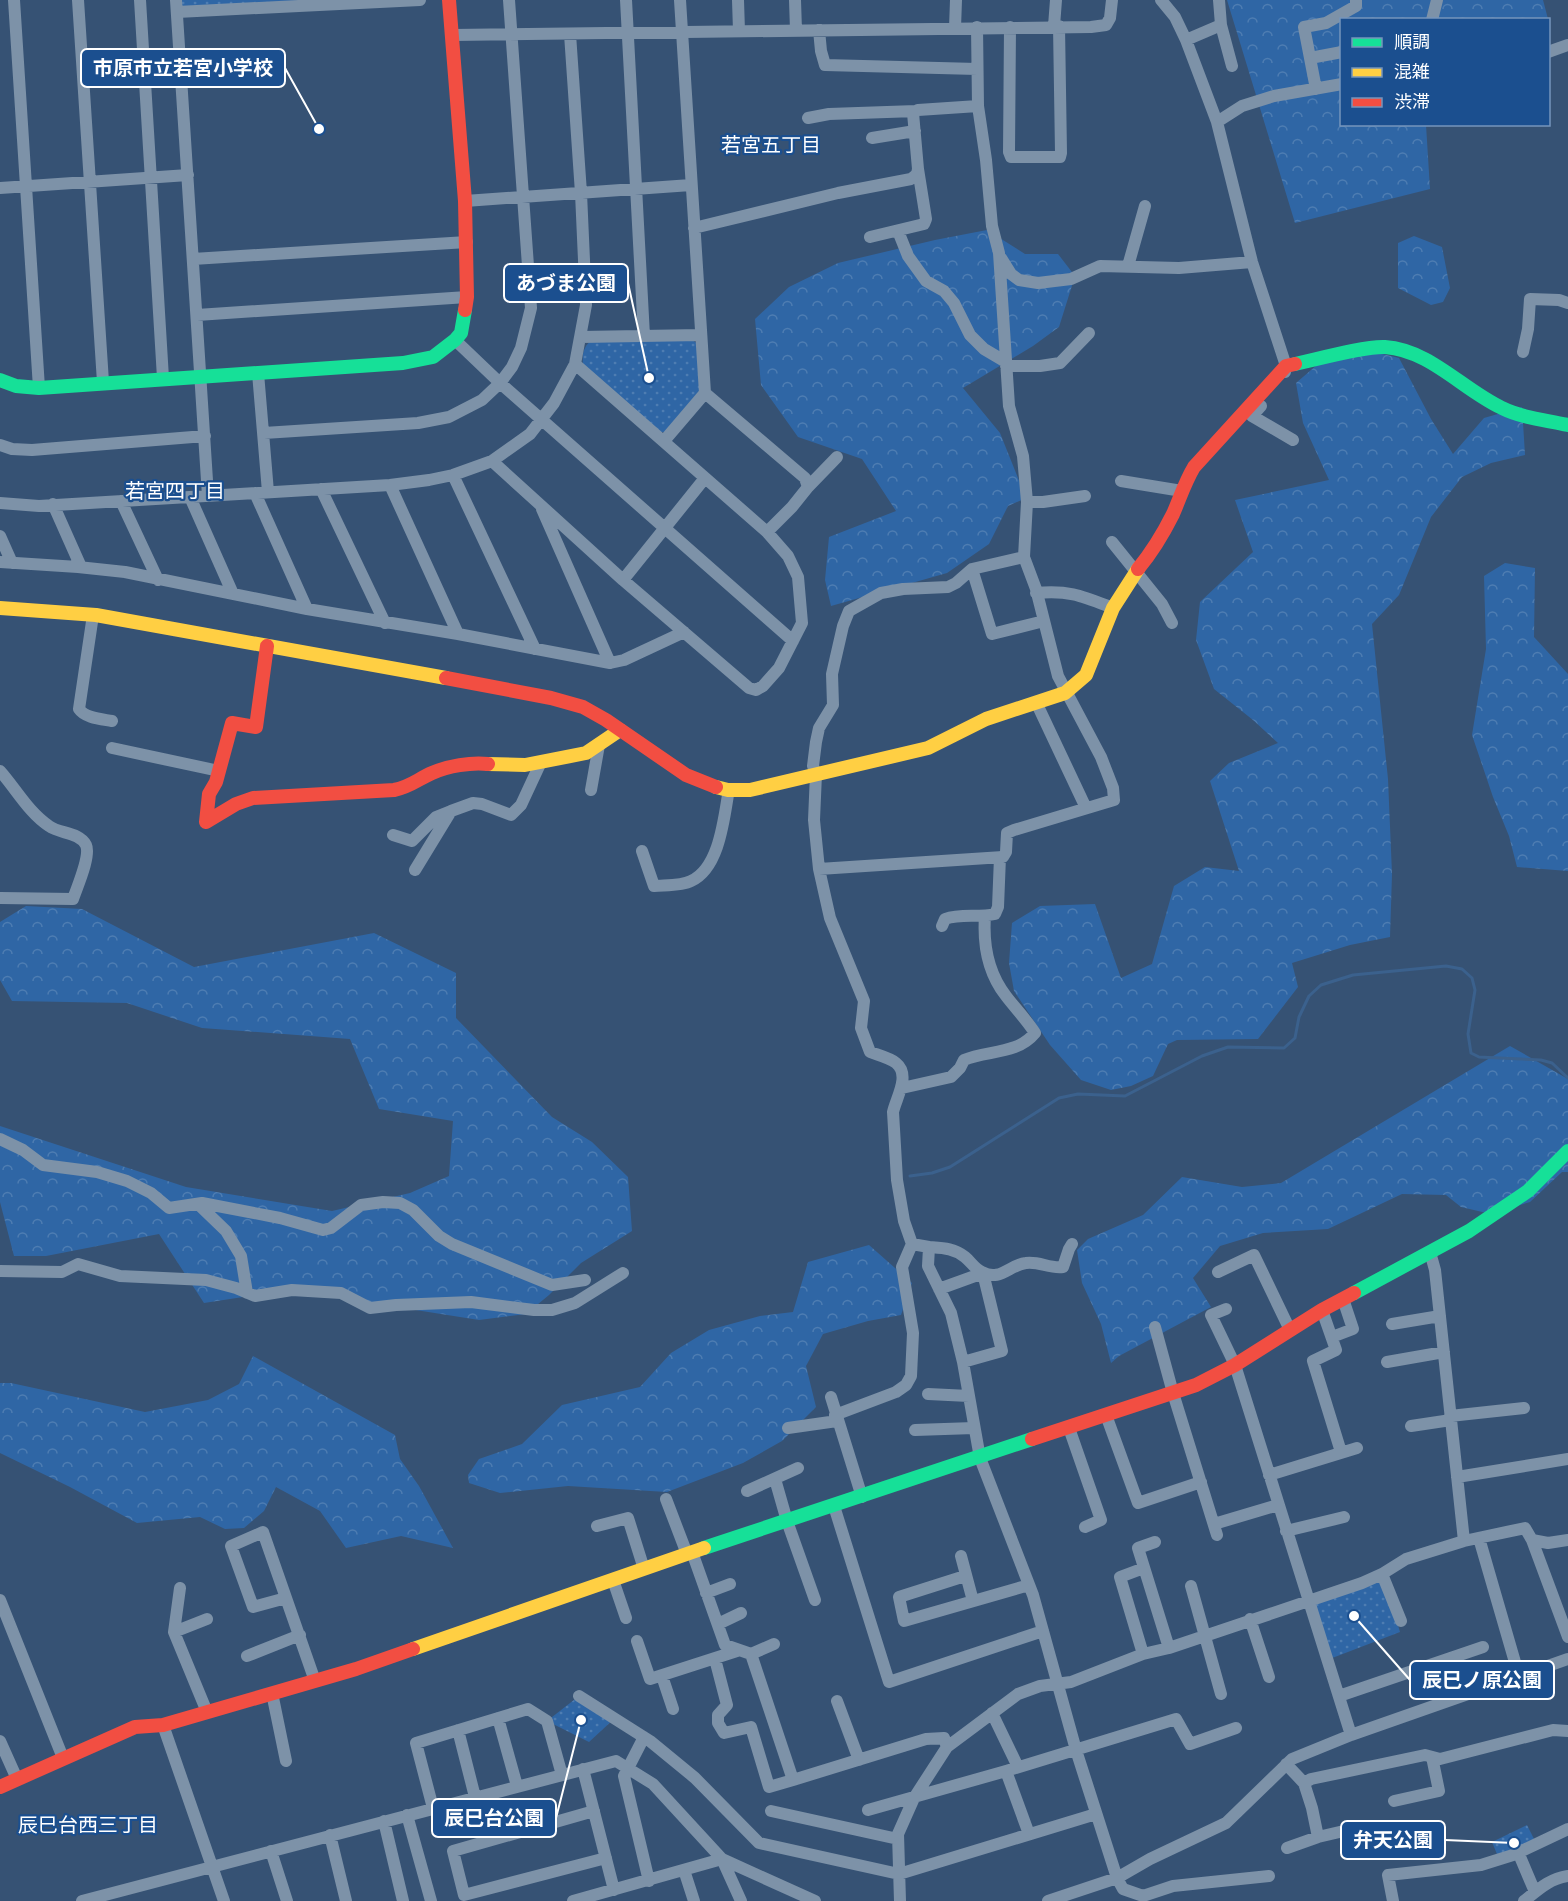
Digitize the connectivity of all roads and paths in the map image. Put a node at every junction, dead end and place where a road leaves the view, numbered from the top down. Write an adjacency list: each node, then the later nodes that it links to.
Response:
1 (14, 0): 53 (street)
2 (78, 0): 51 (street)
3 (140, 0): 50 (street)
4 (420, 0): 18 (street)
5 (449, 0): 32 (street)
6 (509, 0): 30 (street)
7 (626, 0): 29 (street)
8 (680, 0): 28 (street)
9 (738, 0): 27 (street)
10 (795, 0): 25 (street)
11 (956, 0): 24 (street)
12 (1056, 0): 21 (street)
13 (1112, 0): 21 (street)
14 (1161, 0): 33 (street)
15 (1219, 0): 20 (street)
16 (1356, 0): 37 (street)
17 (1437, 0): 19 (street)
18 (176, 6): 49 (street)
19 (1432, 18)
20 (1221, 25): 33 (street); 38 (street)
21 (1056, 26): 23 (street); 23 (street)
22 (977, 27): 23 (street); 24 (street); 39 (street)
23 (1010, 27)
24 (956, 28): 26 (street)
25 (796, 30): 26 (street); 27 (street)
26 (819, 30): 39 (street)
27 (739, 31): 28 (street)
28 (681, 32): 29 (street); 52 (street)
29 (628, 33): 31 (street); 55 (street)
30 (512, 34): 31 (street); 32 (street); 57 (street)
31 (570, 34): 56 (street)
32 (453, 35): 58 (street)
33 (1185, 40): 45 (street)
34 (1568, 45): 35 (street)
35 (1550, 51)
36 (1340, 52): 37 (street)
37 (1310, 58): 41 (street)
38 (1232, 66)
39 (977, 69): 42 (street)
40 (1340, 84): 41 (street)
41 (1316, 89): 45 (street)
42 (978, 106): 43 (street); 64 (street)
43 (916, 111): 44 (street); 46 (street)
44 (808, 118)
45 (1217, 122): 66 (street)
46 (915, 131): 47 (street); 48 (street)
47 (872, 138)
48 (918, 169): 60 (street); 61 (street)
49 (188, 175): 50 (street); 65 (street)
50 (150, 177): 51 (street); 82 (street)
51 (90, 182): 53 (street); 84 (street)
52 (691, 185): 55 (street); 60 (street)
53 (26, 186): 54 (street); 86 (street)
54 (0, 188)
55 (636, 189): 56 (street); 73 (street)
56 (581, 192): 57 (street); 74 (street)
57 (522, 197): 58 (street); 85 (street)
58 (465, 201): 63 (street)
59 (1144, 206): 67 (street)
60 (694, 228): 72 (street)
61 (898, 231): 62 (street); 78 (street)
62 (870, 237)
63 (467, 242): 65 (street); 68 (street)
64 (999, 253): 67 (street); 78 (street)
65 (194, 259): 70 (street)
66 (1252, 262): 67 (street); 79 (street)
67 (1128, 266)
68 (466, 297): 70 (street); 75 (street)
69 (1568, 303): 76 (street)
70 (197, 315): 81 (street)
71 (1089, 333): 78 (street)
72 (701, 335): 73 (street); 87 (street)
73 (644, 336): 74 (street)
74 (581, 337): 77 (street)
75 (455, 340): 80 (street); 85 (street)
76 (1523, 352)
77 (575, 364): 88 (street); 93 (street)
78 (1006, 364): 109 (street)
79 (1286, 366): 89 (street); 92 (street); 103 (street)
80 (258, 373): 81 (street); 90 (street)
81 (201, 376): 82 (street); 91 (street)
82 (163, 378): 84 (street)
83 (0, 380): 86 (street)
84 (103, 382): 86 (street)
85 (500, 383): 88 (street); 90 (street)
86 (39, 388)
87 (705, 393): 93 (street); 101 (street)
88 (542, 419): 96 (street); 113 (street)
89 (1568, 425)
90 (264, 433): 104 (street)
91 (205, 436): 94 (street); 105 (street)
92 (1293, 440)
93 (664, 441): 98 (street)
94 (0, 446)
95 (837, 458): 101 (street)
96 (492, 460): 97 (street); 112 (street)
97 (453, 475): 100 (street); 137 (street)
98 (705, 478): 113 (street); 114 (street)
99 (1121, 481): 103 (street)
100 (390, 484): 102 (street); 134 (street)
101 (808, 487): 114 (street)
102 (321, 489): 104 (street); 131 (street)
103 (1182, 491): 121 (street)
104 (262, 493): 105 (street); 128 (street)
105 (208, 496): 107 (street)
106 (1085, 496): 109 (street)
107 (190, 497): 108 (street); 125 (street)
108 (121, 501): 111 (street); 122 (street)
109 (1028, 502): 117 (street)
110 (0, 503): 111 (street)
111 (53, 504): 119 (street)
112 (540, 506): 123 (street); 138 (street)
113 (664, 529): 123 (street); 135 (street)
114 (767, 532): 135 (street)
115 (0, 536): 118 (street)
116 (1112, 542): 121 (street)
117 (1024, 557): 120 (street); 124 (street)
118 (6, 562): 119 (street)
119 (81, 567): 122 (street)
120 (972, 569): 130 (street); 148 (street)
121 (1137, 572): 127 (street); 132 (street)
122 (158, 580): 125 (street)
123 (623, 580): 133 (street)
124 (1036, 593): 127 (street); 130 (street)
125 (233, 594): 128 (street)
126 (0, 608): 129 (street)
127 (1113, 608): 139 (street)
128 (308, 609): 131 (street)
129 (93, 615): 136 (street); 141 (street)
130 (1044, 621): 139 (street)
131 (385, 622): 134 (street)
132 (1172, 622)
133 (684, 632): 135 (street); 138 (street)
134 (458, 634): 137 (street)
135 (793, 641)
136 (267, 646): 142 (street); 147 (street)
137 (534, 649): 138 (street)
138 (609, 663)
139 (1065, 693): 140 (street); 151 (street)
140 (1036, 702): 148 (street); 151 (street)
141 (112, 722)
142 (620, 730): 143 (street); 149 (street)
143 (599, 745): 145 (street); 150 (street)
144 (112, 748): 147 (street)
145 (541, 762): 147 (street); 152 (street)
146 (0, 771): 158 (street)
147 (219, 771)
148 (816, 774): 149 (street); 156 (street)
149 (729, 789): 154 (street)
150 (591, 790)
151 (1086, 808): 155 (street)
152 (451, 811): 153 (street); 157 (street)
153 (393, 835)
154 (642, 851)
155 (1000, 857): 156 (street); 159 (street)
156 (819, 869): 161 (street)
157 (415, 870)
158 (0, 898)
159 (985, 916): 160 (street); 161 (street)
160 (942, 926)
161 (902, 1088): 165 (street)
162 (0, 1139): 164 (street)
163 (1568, 1151): 168 (street)
164 (198, 1204): 173 (street); 175 (street)
165 (912, 1244): 167 (street); 194 (street)
166 (1072, 1244): 172 (street)
167 (929, 1247): 172 (street); 174 (street)
168 (1430, 1252): 176 (street); 179 (street)
169 (0, 1271): 175 (street)
170 (1218, 1272): 182 (street)
171 (623, 1273): 175 (street)
172 (983, 1273): 174 (street); 185 (street)
173 (585, 1280)
174 (939, 1289): 185 (street)
175 (247, 1293)
176 (1343, 1299): 178 (street); 183 (street)
177 (1226, 1309): 187 (street)
178 (1322, 1310): 182 (street); 183 (street)
179 (1440, 1316): 180 (street); 184 (street)
180 (1392, 1324)
181 (1155, 1327): 188 (street)
182 (1290, 1330): 187 (street)
183 (1332, 1337): 202 (street)
184 (1444, 1352): 186 (street); 195 (street)
185 (963, 1362): 190 (street)
186 (1387, 1362)
187 (1235, 1365): 188 (street); 206 (street)
188 (1173, 1393): 193 (street); 209 (street)
189 (928, 1394): 190 (street)
190 (969, 1396): 198 (street)
191 (831, 1397): 194 (street)
192 (1524, 1408): 195 (street)
193 (1106, 1416): 199 (street); 209 (street)
194 (836, 1418): 197 (street); 211 (street)
195 (1451, 1418): 196 (street); 207 (street)
196 (1411, 1426)
197 (788, 1428)
198 (974, 1428): 200 (street); 203 (street)
199 (1069, 1428): 203 (street); 218 (street)
200 (915, 1430)
201 (1357, 1448): 202 (street)
202 (1341, 1452): 206 (street)
203 (980, 1458): 211 (street); 233 (street)
204 (1568, 1459): 207 (street)
205 (798, 1468): 208 (street)
206 (1269, 1475): 213 (street)
207 (1457, 1477): 223 (street)
208 (775, 1479): 210 (street); 216 (street)
209 (1201, 1482): 213 (street)
210 (747, 1491)
211 (862, 1497): 214 (street)
212 (666, 1499): 225 (street)
213 (1278, 1505): 219 (street)
214 (834, 1506): 216 (street); 248 (street)
215 (1344, 1517): 219 (street)
216 (787, 1521): 225 (street); 239 (street)
217 (597, 1526): 228 (street)
218 (1086, 1527)
219 (1286, 1531): 240 (street)
220 (1479, 1538): 222 (street); 223 (street); 263 (street)
221 (1568, 1539): 222 (street)
222 (1532, 1540): 252 (street)
223 (1464, 1541): 229 (street)
224 (1155, 1542): 227 (street)
225 (689, 1553): 228 (street); 236 (street)
226 (961, 1556): 230 (street)
227 (1144, 1568): 256 (street); 258 (street)
228 (644, 1569): 231 (street)
229 (1382, 1575): 240 (street); 246 (street)
230 (965, 1576): 241 (street); 241 (street)
231 (613, 1580): 243 (street); 265 (street)
232 (730, 1584): 236 (street)
233 (1029, 1585): 241 (street); 248 (street)
234 (1191, 1586): 251 (street)
235 (180, 1588): 249 (street)
236 (706, 1593): 247 (street)
237 (286, 1598): 237 (street); 250 (street)
238 (0, 1600): 286 (street)
239 (815, 1600)
240 (1307, 1600): 245 (street); 270 (street)
241 (973, 1601)
242 (741, 1613): 247 (street)
243 (626, 1618)
244 (207, 1619): 249 (street)
245 (1250, 1619): 251 (street); 264 (street)
246 (1401, 1621)
247 (717, 1624): 257 (street)
248 (1042, 1631): 266 (street)
249 (174, 1632): 273 (street)
250 (300, 1635): 259 (street); 265 (street)
251 (1204, 1635): 256 (street); 268 (street)
252 (1568, 1637)
253 (637, 1641): 262 (street)
254 (774, 1644): 257 (street)
255 (1483, 1647): 270 (street)
256 (1169, 1648): 258 (street)
257 (746, 1652): 260 (street); 295 (street)
258 (1143, 1654): 266 (street)
259 (247, 1656)
260 (714, 1659): 262 (street); 295 (street)
261 (1568, 1659): 263 (street)
262 (662, 1676): 272 (street)
263 (1519, 1676): 280 (street)
264 (1269, 1677)
265 (315, 1681): 267 (street)
266 (1057, 1683): 274 (street); 284 (street)
267 (273, 1694): 273 (street); 288 (street)
268 (1221, 1694)
269 (579, 1696): 281 (street)
270 (1338, 1696): 280 (street)
271 (837, 1701): 287 (street)
272 (674, 1709)
273 (207, 1712): 276 (street)
274 (992, 1713): 283 (street); 291 (street)
275 (498, 1718): 278 (street); 293 (street); 297 (street)
276 (163, 1725): 286 (street); 320 (street)
277 (1236, 1728): 284 (street)
278 (458, 1730): 299 (street); 302 (street)
279 (1568, 1731): 285 (street)
280 (1351, 1735): 289 (street)
281 (644, 1737): 290 (street); 322 (street)
282 (0, 1741): 294 (street)
283 (948, 1747): 287 (street); 300 (street)
284 (1076, 1750): 291 (street); 306 (street)
285 (1432, 1757): 296 (street); 301 (street)
286 (63, 1758): 294 (street)
287 (859, 1760): 295 (street)
288 (286, 1761)
289 (1286, 1764): 296 (street); 325 (street)
290 (627, 1768): 292 (street); 319 (street); 326 (street)
291 (1012, 1769): 300 (street); 311 (street)
292 (583, 1770): 293 (street); 304 (street)
293 (562, 1775): 297 (street)
294 (17, 1779): 298 (street)
295 (793, 1780)
296 (1304, 1783): 313 (street)
297 (517, 1786): 299 (street)
298 (0, 1787)
299 (475, 1797): 302 (street)
300 (914, 1798): 303 (street); 314 (street)
301 (1394, 1801)
302 (433, 1808): 307 (street)
303 (868, 1810)
304 (594, 1811): 318 (street); 318 (street)
305 (771, 1811): 314 (street)
306 (1096, 1814): 311 (street); 325 (street)
307 (407, 1815): 308 (street); 334 (street)
308 (384, 1821): 312 (street); 333 (street)
309 (1361, 1827): 313 (street)
310 (1568, 1828): 317 (street)
311 (1029, 1834): 322 (street)
312 (330, 1835): 316 (street); 332 (street)
313 (1318, 1837): 315 (street)
314 (898, 1839): 322 (street)
315 (1287, 1848)
316 (271, 1851): 320 (street); 331 (street)
317 (1518, 1852): 327 (street); 341 (street)
318 (606, 1858): 328 (street)
319 (722, 1859): 321 (street); 337 (street); 338 (street)
320 (212, 1867): 329 (street); 330 (street)
321 (684, 1870): 326 (street); 336 (street)
322 (899, 1874): 339 (street)
323 (1568, 1875): 327 (street)
324 (1269, 1876): 325 (street)
325 (1117, 1878): 340 (street)
326 (649, 1881): 328 (street)
327 (1535, 1892): 342 (street)
328 (610, 1894): 335 (street)
329 (82, 1901)
330 (224, 1901)
331 (287, 1901)
332 (346, 1901)
333 (403, 1901)
334 (431, 1901)
335 (573, 1901)
336 (694, 1901)
337 (741, 1901)
338 (815, 1901)
339 (900, 1901)
340 (1051, 1901)
341 (1393, 1901)
342 (1524, 1901)

